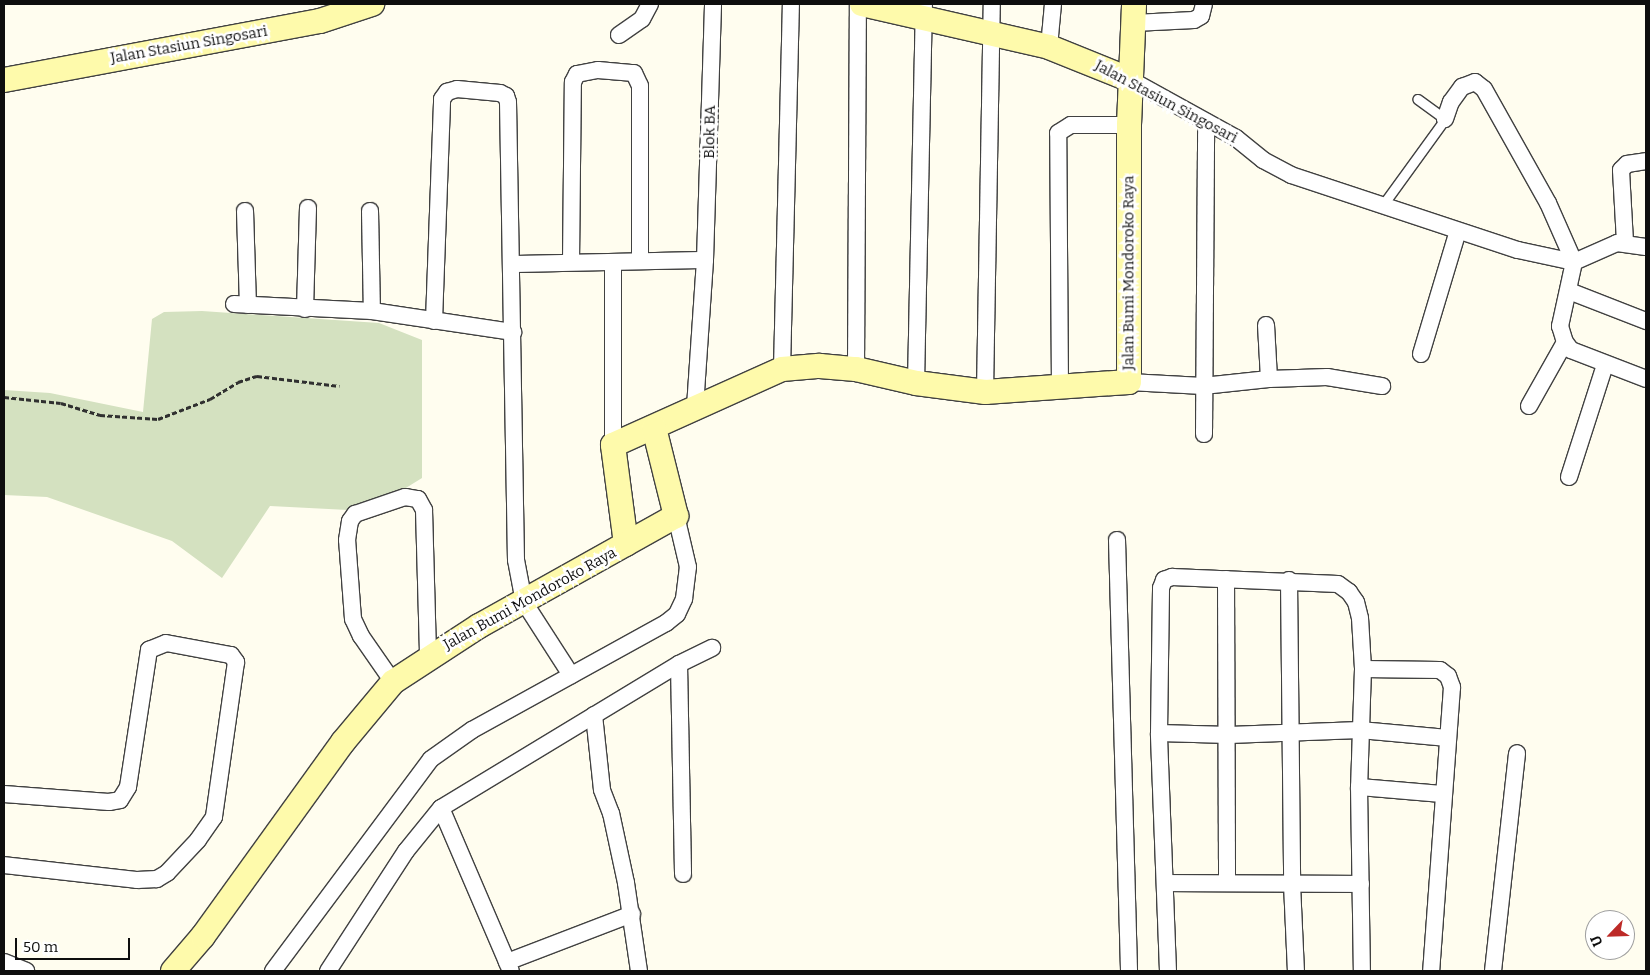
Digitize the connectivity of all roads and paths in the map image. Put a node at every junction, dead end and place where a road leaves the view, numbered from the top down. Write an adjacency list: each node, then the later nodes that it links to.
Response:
1 (372, 4): 15 (street, Jalan Stasiun Singosari)
2 (650, 4): 13 (street)
3 (713, 4): 30 (street, Blok BA)
4 (791, 4): 45 (street)
5 (858, 4): 46 (street)
6 (862, 4): 10 (street, Jalan Stasiun Singosari)
7 (992, 4): 12 (street)
8 (1053, 4): 14 (street)
9 (1204, 4): 11 (street)
10 (924, 11): 12 (street, Jalan Stasiun Singosari); 50 (street)
11 (1134, 13): 16 (street, Jalan Bumi Mondoroko Raya)
12 (992, 32): 14 (street, Jalan Stasiun Singosari); 55 (street)
13 (620, 35)
14 (1050, 47): 16 (street, Jalan Stasiun Singosari)
15 (4, 80)
16 (1131, 80): 19 (street, Jalan Stasiun Singosari); 20 (street, Jalan Bumi Mondoroko Raya)
17 (1417, 99): 18 (lane)
18 (1445, 119): 22 (lane); 33 (street)
19 (1206, 122): 22 (street, Jalan Stasiun Singosari); 52 (street)
20 (1129, 125): 49 (street, Jalan Bumi Mondoroko Raya); 54 (street)
21 (1646, 161): 27 (street)
22 (1382, 206): 26 (street, Jalan Stasiun Singosari)
23 (308, 208): 36 (street)
24 (245, 211): 36 (street)
25 (370, 211): 37 (street)
26 (1458, 231): 33 (street, Jalan Stasiun Singosari); 43 (street)
27 (1625, 242): 28 (street); 33 (street)
28 (1646, 247)
29 (640, 260): 30 (street); 31 (street); 32 (street)
30 (706, 260): 58 (street, Blok BA)
31 (571, 262): 32 (street); 34 (street)
32 (613, 262): 61 (street)
33 (1574, 262): 35 (street)
34 (512, 264): 39 (street); 41 (street)
35 (1569, 292): 38 (street); 42 (street)
36 (305, 309): 37 (street)
37 (372, 311): 39 (street)
38 (1646, 321)
39 (434, 322): 41 (street)
40 (1266, 325): 47 (street)
41 (513, 332): 68 (street)
42 (1565, 342): 44 (street); 57 (street)
43 (1421, 354)
44 (1605, 365): 48 (street); 62 (street)
45 (782, 369): 46 (street, Jalan Bumi Mondoroko Raya); 58 (street, Jalan Bumi Mondoroko Raya)
46 (856, 369): 50 (street, Jalan Bumi Mondoroko Raya)
47 (1269, 379): 52 (street); 53 (street)
48 (1646, 379)
49 (1129, 382): 52 (street); 54 (street, Jalan Bumi Mondoroko Raya)
50 (916, 383): 55 (street, Jalan Bumi Mondoroko Raya)
51 (339, 386): 56 (path)
52 (1203, 386): 60 (street)
53 (1382, 386)
54 (1060, 388): 55 (street, Jalan Bumi Mondoroko Raya)
55 (985, 392)
56 (4, 397)
57 (1529, 406)
58 (695, 407): 59 (street, Jalan Bumi Mondoroko Raya)
59 (654, 428): 61 (street, Jalan Bumi Mondoroko Raya); 63 (street)
60 (1204, 434)
61 (613, 445): 65 (street, Jalan Bumi Mondoroko Raya)
62 (1569, 476)
63 (676, 516): 65 (street); 73 (street)
64 (1117, 540): 100 (street)
65 (626, 544): 68 (street, Jalan Bumi Mondoroko Raya)
66 (1226, 579): 67 (street); 78 (street); 79 (street)
67 (1289, 580): 72 (street); 77 (street)
68 (524, 602): 70 (street, Jalan Bumi Mondoroko Raya); 73 (street)
69 (712, 648): 71 (street)
70 (428, 656): 74 (street, Jalan Bumi Mondoroko Raya); 74 (street)
71 (679, 664): 75 (street); 87 (street)
72 (1363, 670): 76 (street); 80 (street)
73 (571, 675): 97 (street)
74 (393, 682): 96 (street, Jalan Bumi Mondoroko Raya)
75 (594, 715): 85 (street); 92 (street)
76 (1360, 730): 77 (street); 80 (street); 82 (street)
77 (1293, 731): 79 (street); 90 (street)
78 (1160, 732): 79 (street); 88 (street)
79 (1228, 734): 89 (street)
80 (1448, 738): 84 (street)
81 (1517, 753): 105 (street)
82 (1358, 787): 84 (street); 91 (street)
83 (4, 794): 86 (street)
84 (1443, 794): 104 (street)
85 (441, 808): 94 (street); 98 (street)
86 (4, 865)
87 (683, 874)
88 (1165, 883): 89 (street); 101 (street)
89 (1227, 883): 90 (street)
90 (1292, 884): 91 (street); 102 (street)
91 (1361, 884): 103 (street)
92 (632, 914): 94 (street); 99 (street)
93 (4, 962): 95 (street)
94 (509, 967)
95 (26, 971)
96 (173, 971)
97 (273, 971)
98 (328, 971)
99 (638, 971)
100 (1129, 971)
101 (1168, 971)
102 (1296, 971)
103 (1362, 971)
104 (1430, 971)
105 (1493, 971)

